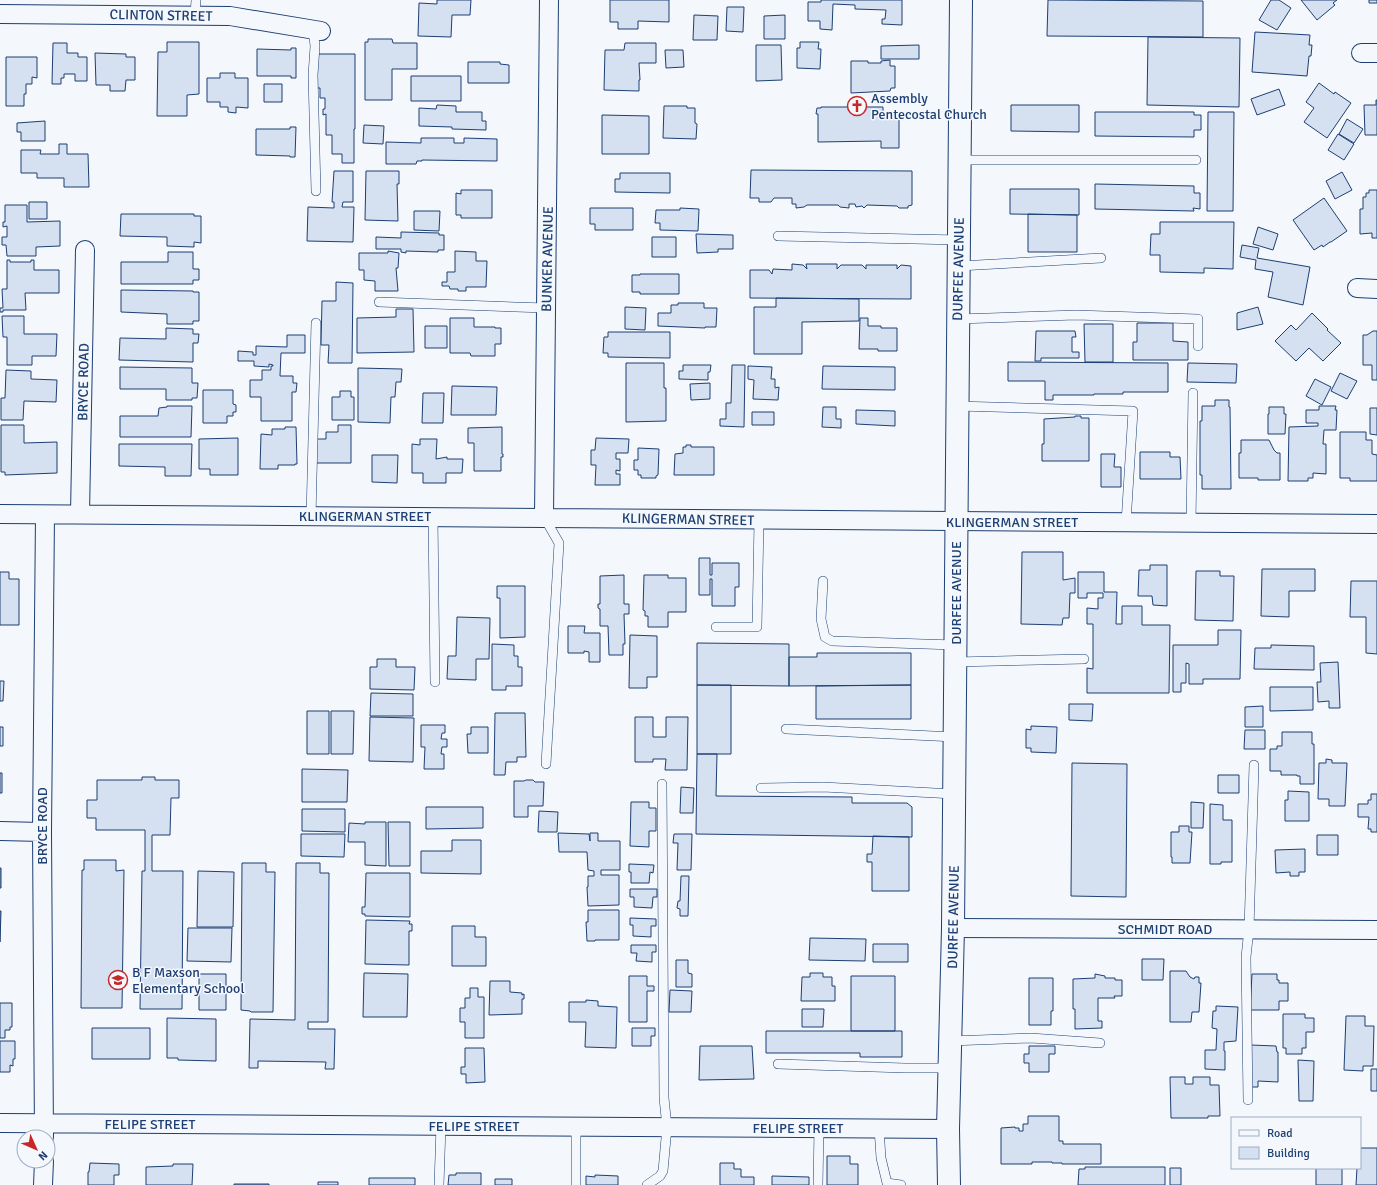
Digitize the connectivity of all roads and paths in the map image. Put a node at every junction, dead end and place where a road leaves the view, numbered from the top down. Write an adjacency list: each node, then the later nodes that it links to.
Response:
1 (549, 0): 17 (street, BUNKER AVENUE)
2 (961, 0): 6 (main road, DURFEE AVENUE)
3 (196, 8): 4 (street, CLINTON STREET); 5 (street, CLINTON STREET)
4 (0, 14)
5 (317, 30): 8 (lane)
6 (960, 160): 7 (lane); 10 (main road, DURFEE AVENUE)
7 (1196, 160)
8 (316, 191)
9 (778, 236): 10 (lane)
10 (959, 240): 13 (main road, DURFEE AVENUE)
11 (85, 250): 24 (street, BRYCE ROAD)
12 (1101, 258): 13 (lane)
13 (958, 266): 18 (main road, DURFEE AVENUE)
14 (1357, 288): 15 (street)
15 (1377, 288)
16 (379, 302): 17 (lane)
17 (546, 308): 28 (street, BUNKER AVENUE)
18 (958, 319): 20 (lane); 22 (main road, DURFEE AVENUE)
19 (316, 323): 26 (lane)
20 (1198, 346)
21 (1193, 393): 32 (lane)
22 (957, 406): 30 (main road, DURFEE AVENUE); 31 (lane)
23 (0, 514): 25 (street, KLINGERMAN STREET)
24 (80, 514): 25 (street, KLINGERMAN STREET); 26 (street, KLINGERMAN STREET)
25 (45, 515): 47 (street, BRYCE ROAD)
26 (311, 516): 27 (street, KLINGERMAN STREET)
27 (432, 517): 28 (street, KLINGERMAN STREET); 38 (lane)
28 (544, 518): 29 (street, KLINGERMAN STREET); 41 (lane)
29 (759, 520): 30 (street, KLINGERMAN STREET); 35 (lane)
30 (956, 522): 31 (street, KLINGERMAN STREET); 36 (main road, DURFEE AVENUE)
31 (1126, 523): 32 (street, KLINGERMAN STREET)
32 (1191, 523): 33 (street, KLINGERMAN STREET)
33 (1377, 524)
34 (823, 581): 36 (lane)
35 (716, 627)
36 (955, 654): 37 (lane); 40 (main road, DURFEE AVENUE)
37 (1084, 659)
38 (435, 682)
39 (786, 729): 40 (lane)
40 (955, 737): 45 (main road, DURFEE AVENUE)
41 (546, 764)
42 (1254, 765): 49 (lane)
43 (662, 784): 59 (lane)
44 (761, 788): 45 (lane)
45 (954, 794): 48 (main road, DURFEE AVENUE)
46 (0, 831): 47 (street)
47 (42, 832): 63 (street, BRYCE ROAD)
48 (953, 928): 49 (street, SCHMIDT ROAD); 51 (main road, DURFEE AVENUE)
49 (1249, 929): 50 (street, SCHMIDT ROAD); 55 (lane)
50 (1377, 930)
51 (950, 1041): 52 (lane); 54 (main road, DURFEE AVENUE)
52 (1100, 1043)
53 (778, 1064): 54 (lane)
54 (950, 1068): 64 (main road, DURFEE AVENUE)
55 (1248, 1100)
56 (0, 1123): 62 (street, FELIPE STREET)
57 (441, 1126): 58 (street, FELIPE STREET); 65 (street, FELIPE STREET); 68 (lane)
58 (576, 1126): 59 (street, FELIPE STREET); 69 (lane)
59 (667, 1127): 60 (street, FELIPE STREET); 70 (lane)
60 (819, 1128): 61 (street, FELIPE STREET); 71 (lane)
61 (879, 1128): 64 (street, FELIPE STREET); 72 (lane)
62 (38, 1129)
63 (44, 1129)
64 (948, 1129): 73 (main road, DURFEE AVENUE)
65 (56, 1130)
66 (44, 1169): 67 (street)
67 (43, 1185)
68 (439, 1185)
69 (576, 1185)
70 (646, 1185)
71 (818, 1185)
72 (901, 1185)
73 (949, 1185)

